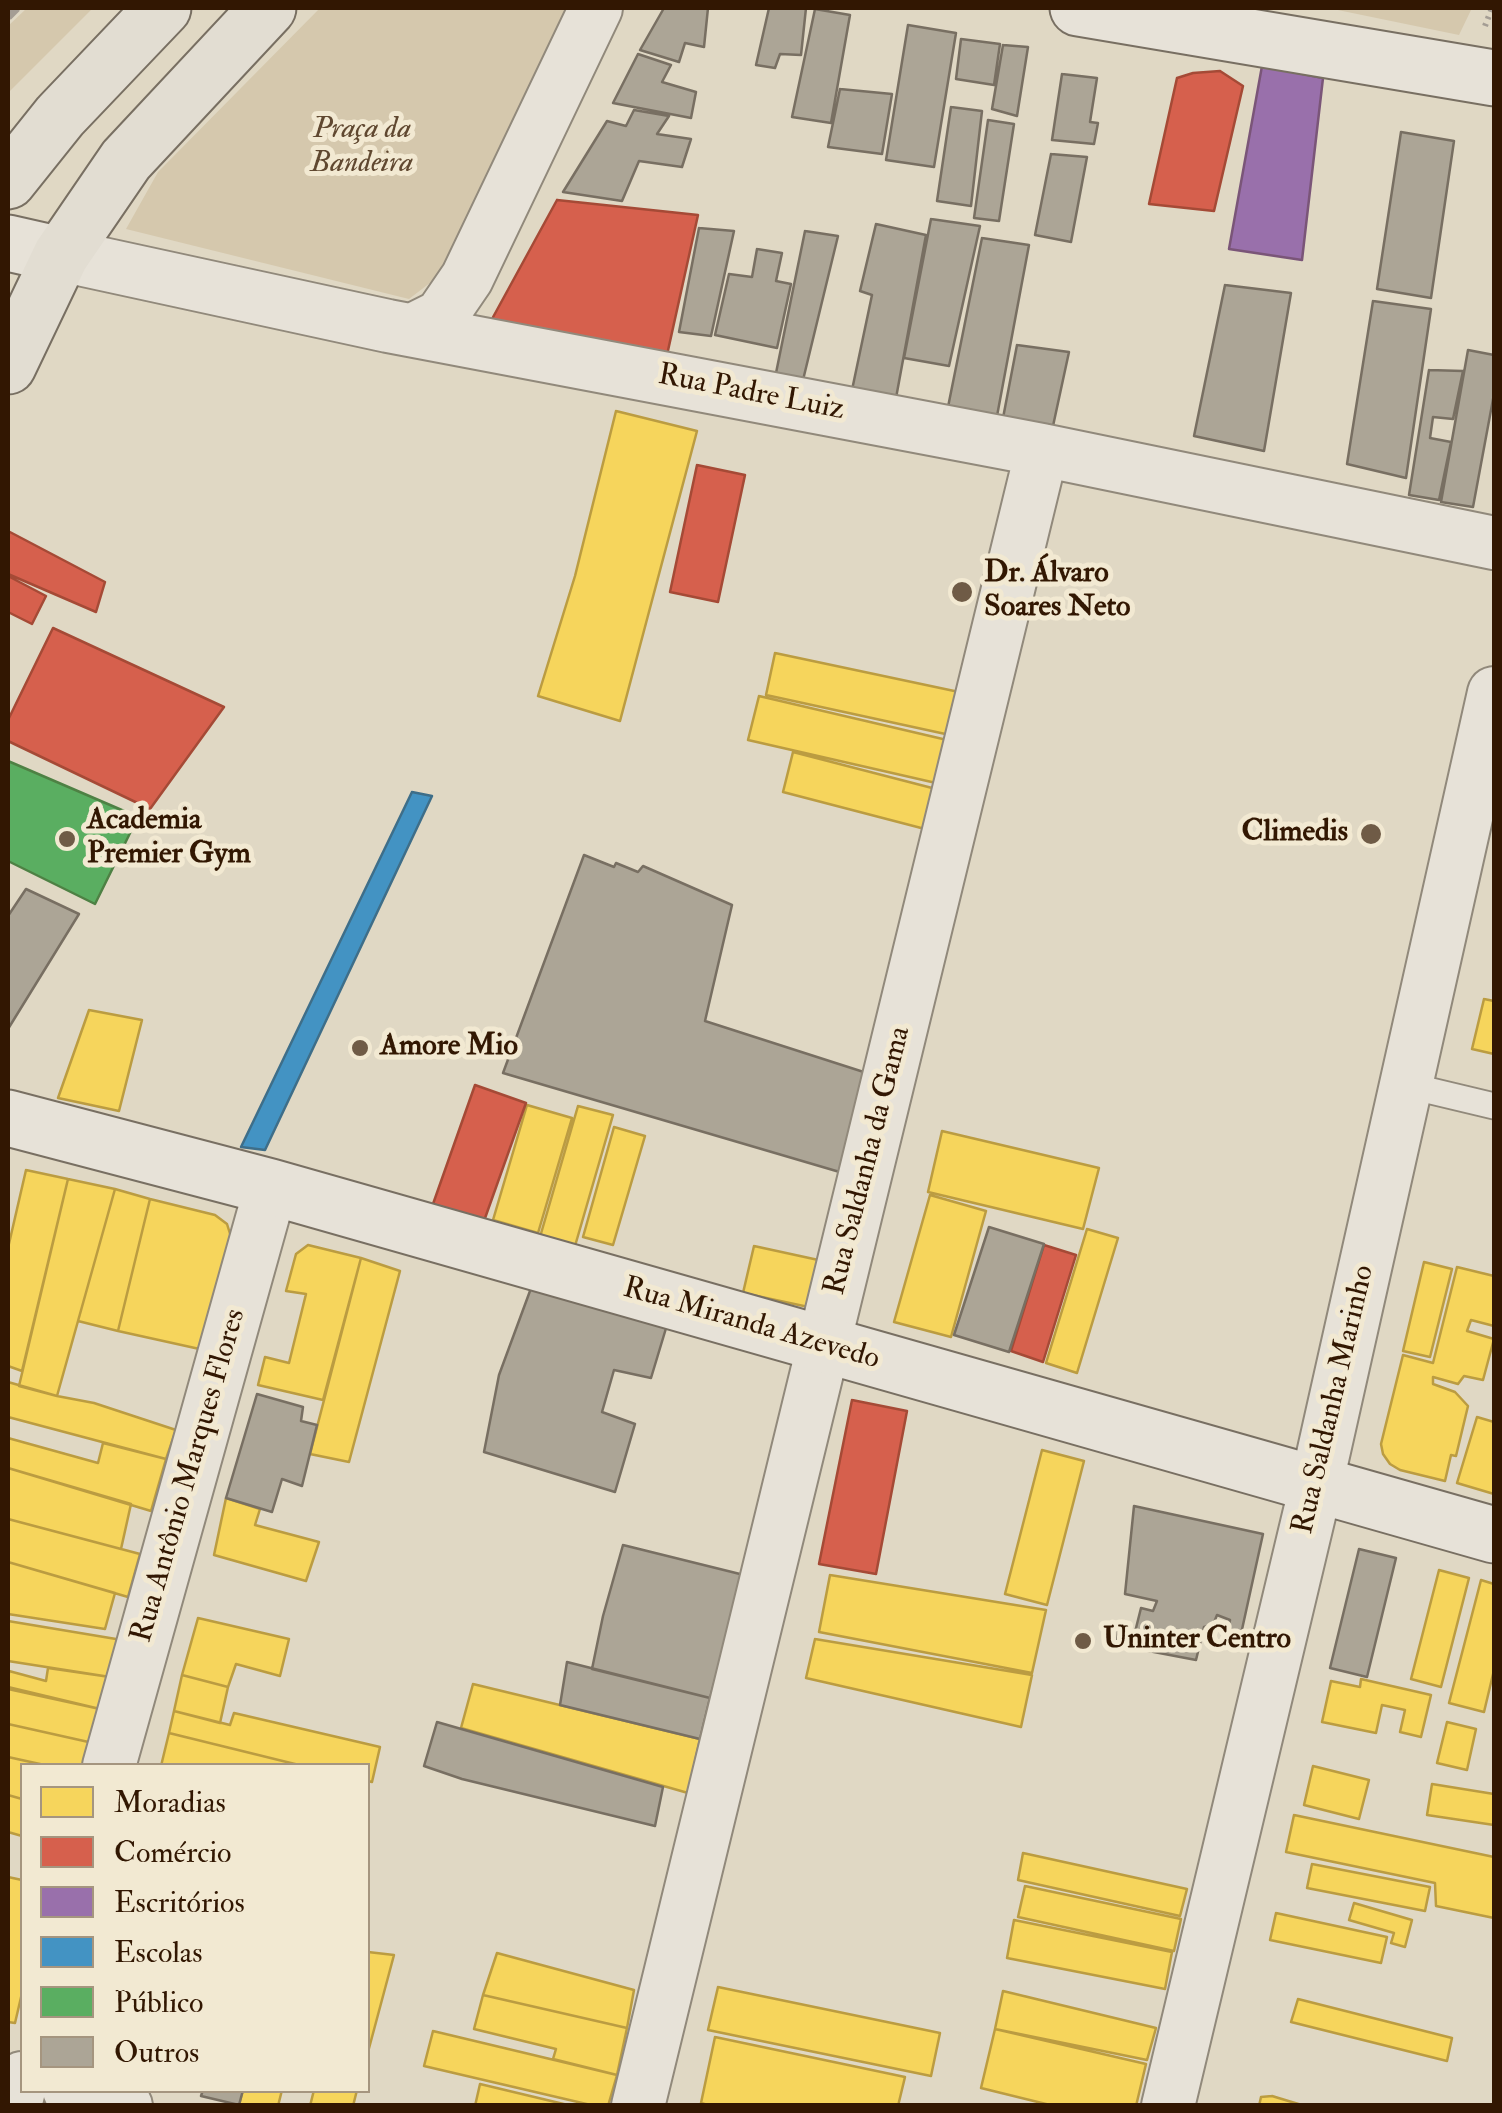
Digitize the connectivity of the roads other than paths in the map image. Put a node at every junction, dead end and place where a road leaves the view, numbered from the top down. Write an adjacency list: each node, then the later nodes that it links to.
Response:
1 (163, 8): 6 (main road)
2 (268, 8): 8 (main road)
3 (596, 8): 9 (street)
4 (1078, 8): 5 (street)
5 (1494, 78)
6 (8, 181)
7 (8, 242): 8 (street, Rua Padre Luiz)
8 (61, 255): 9 (street, Rua Padre Luiz); 10 (main road)
9 (413, 330): 11 (street, Rua Padre Luiz)
10 (8, 366)
11 (1042, 450): 12 (street, Rua Padre Luiz); 18 (street, Rua Saldanha da Gama)
12 (1494, 543)
13 (1494, 692): 14 (street, Rua Saldanha Marinho)
14 (1406, 1085): 15 (lane); 19 (street, Rua Saldanha Marinho)
15 (1494, 1106)
16 (8, 1118): 17 (street, Rua Miranda Azevedo)
17 (271, 1188): 18 (street, Rua Miranda Azevedo); 21 (street, Rua Antônio Marques Flores)
18 (824, 1346): 19 (street, Rua Miranda Azevedo); 24 (street, Rua Saldanha da Gama)
19 (1316, 1486): 20 (street, Rua Miranda Azevedo); 25 (street, Rua Saldanha Marinho)
20 (1494, 1535)
21 (111, 1763)
22 (80, 2093): 23 (street)
23 (126, 2106)
24 (638, 2106)
25 (1168, 2106)

